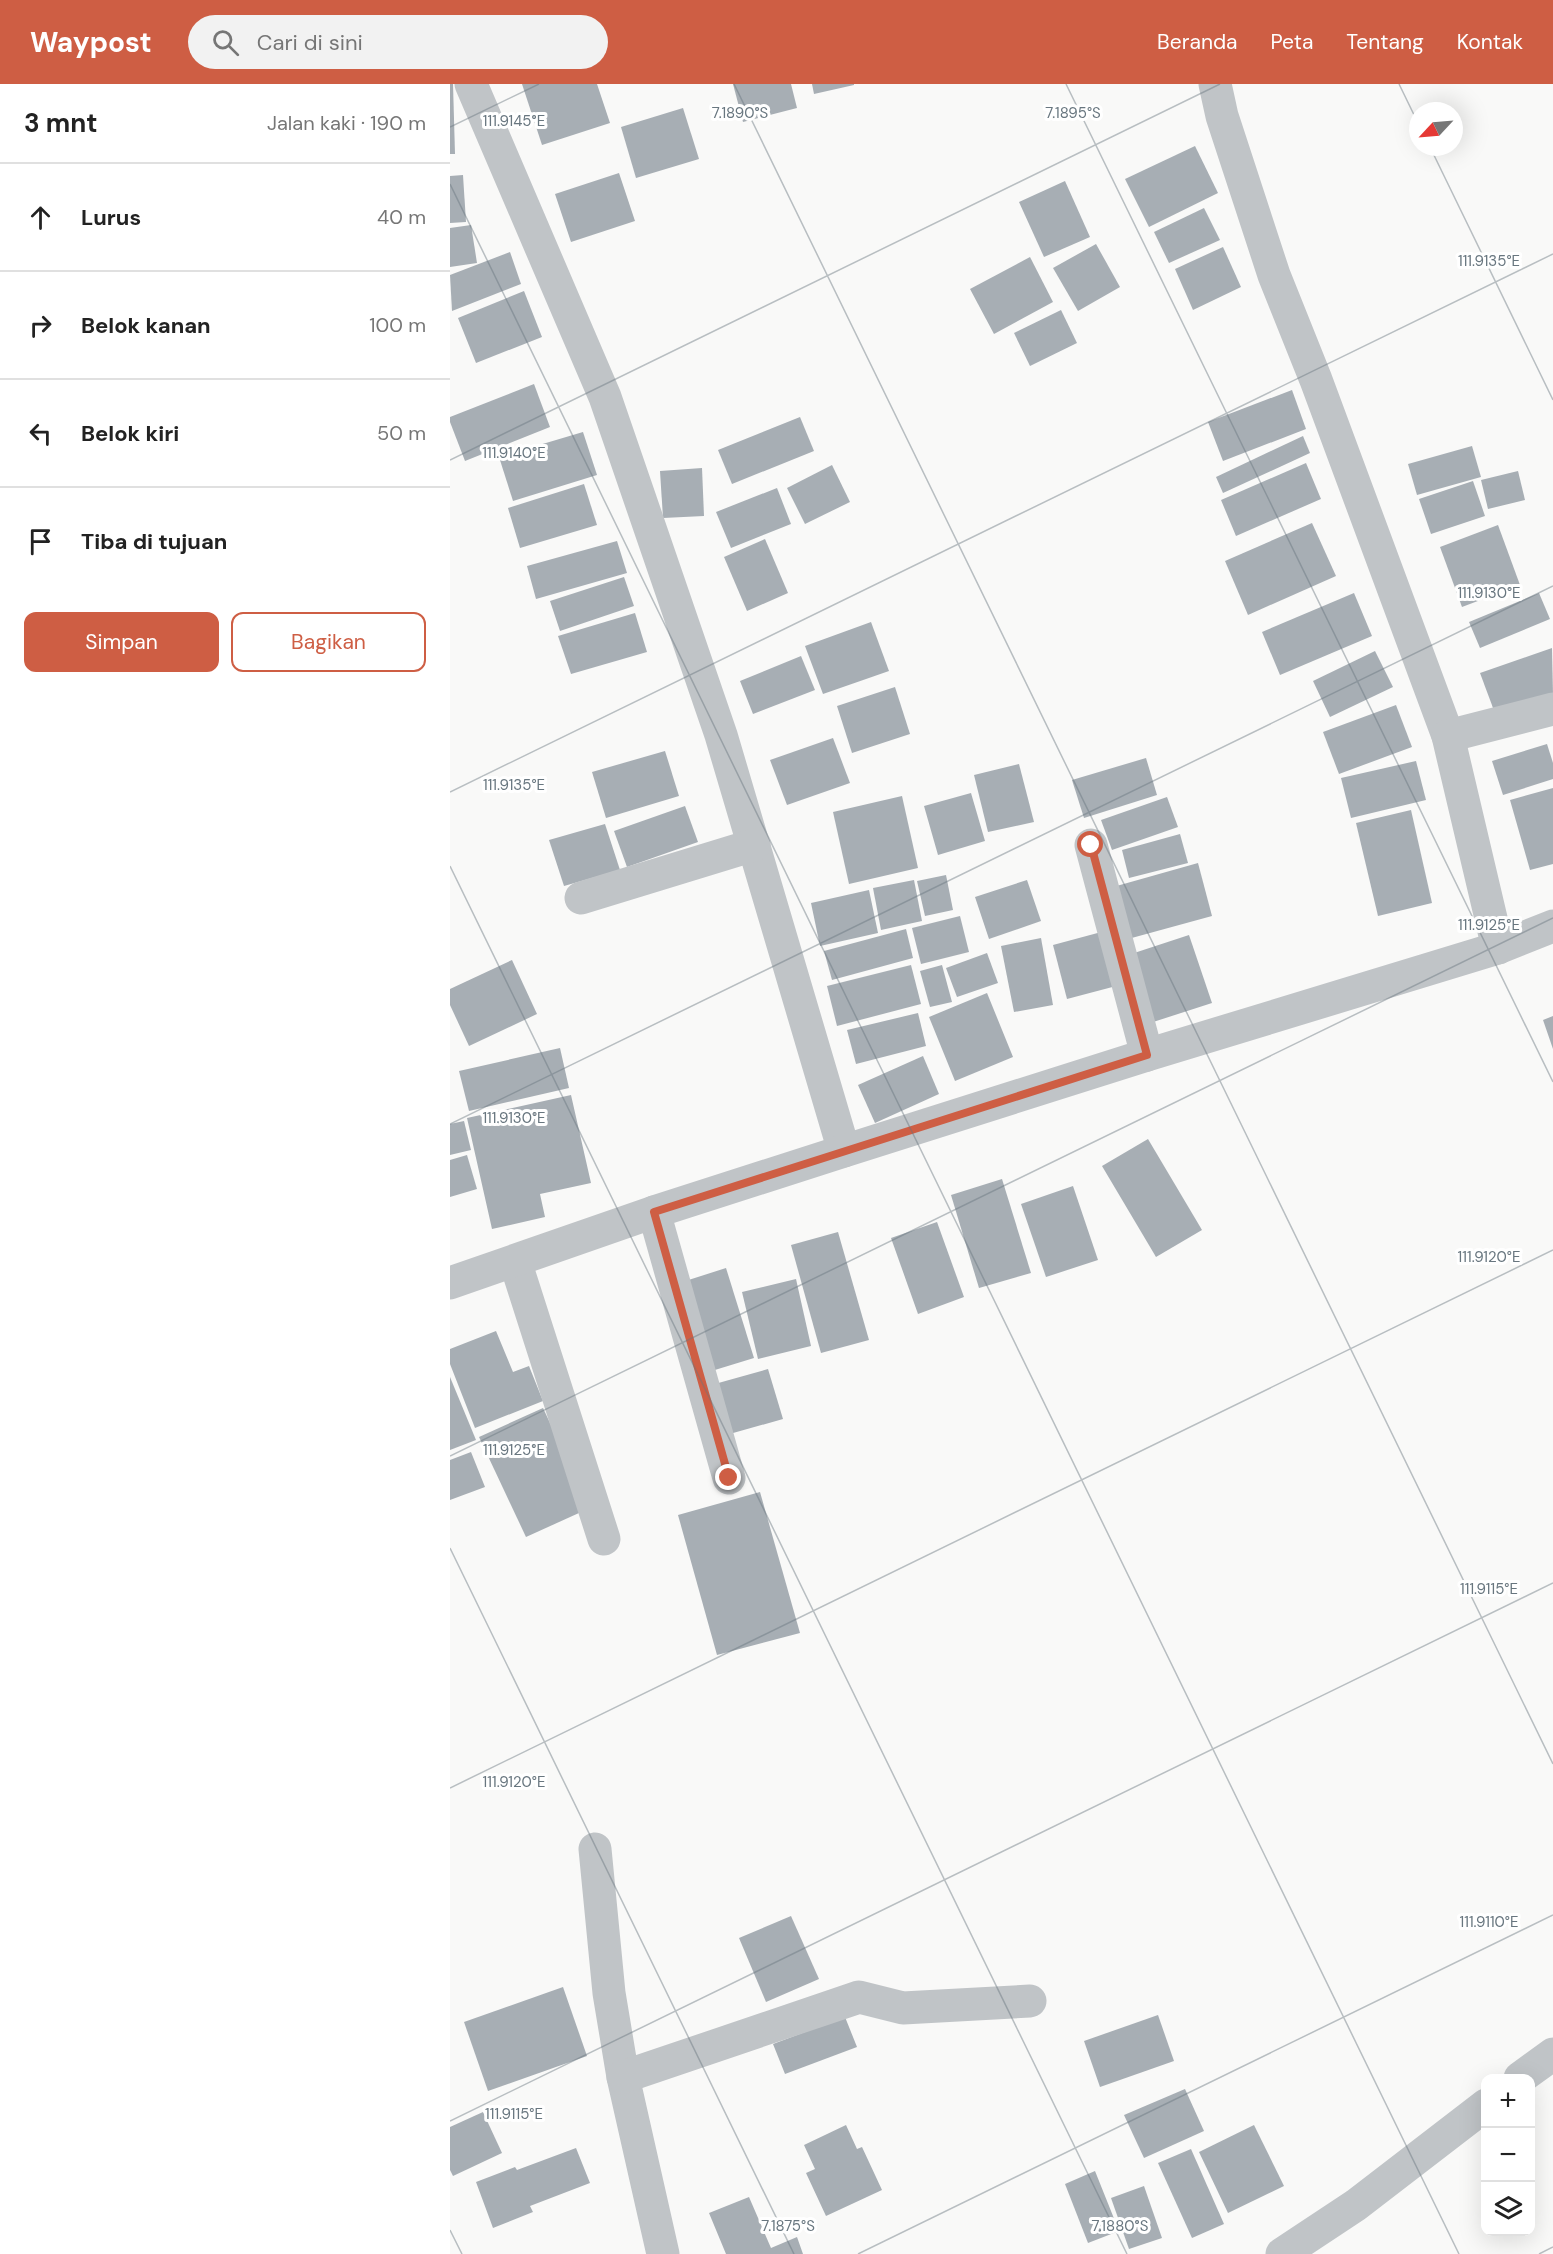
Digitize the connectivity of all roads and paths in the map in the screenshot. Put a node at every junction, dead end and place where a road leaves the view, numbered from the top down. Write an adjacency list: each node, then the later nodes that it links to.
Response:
1 (471, 84): 5 (street)
2 (1215, 84): 4 (street)
3 (1553, 709): 4 (street)
4 (1448, 735): 9 (street)
5 (754, 845): 7 (street); 11 (street)
6 (1091, 845): 10 (street)
7 (581, 898)
8 (1553, 926): 9 (street)
9 (1498, 948): 10 (street)
10 (1147, 1055): 11 (street)
11 (844, 1151): 12 (street)
12 (654, 1212): 13 (street); 15 (street)
13 (515, 1261): 14 (street); 16 (street)
14 (450, 1283)
15 (729, 1478)
16 (604, 1539)
17 (595, 1849): 21 (street)
18 (1030, 2001): 21 (street)
19 (1553, 2054): 20 (street)
20 (1527, 2074)
21 (623, 2077): 23 (street)
22 (1481, 2108): 24 (street)
23 (663, 2254)
24 (1281, 2254)

